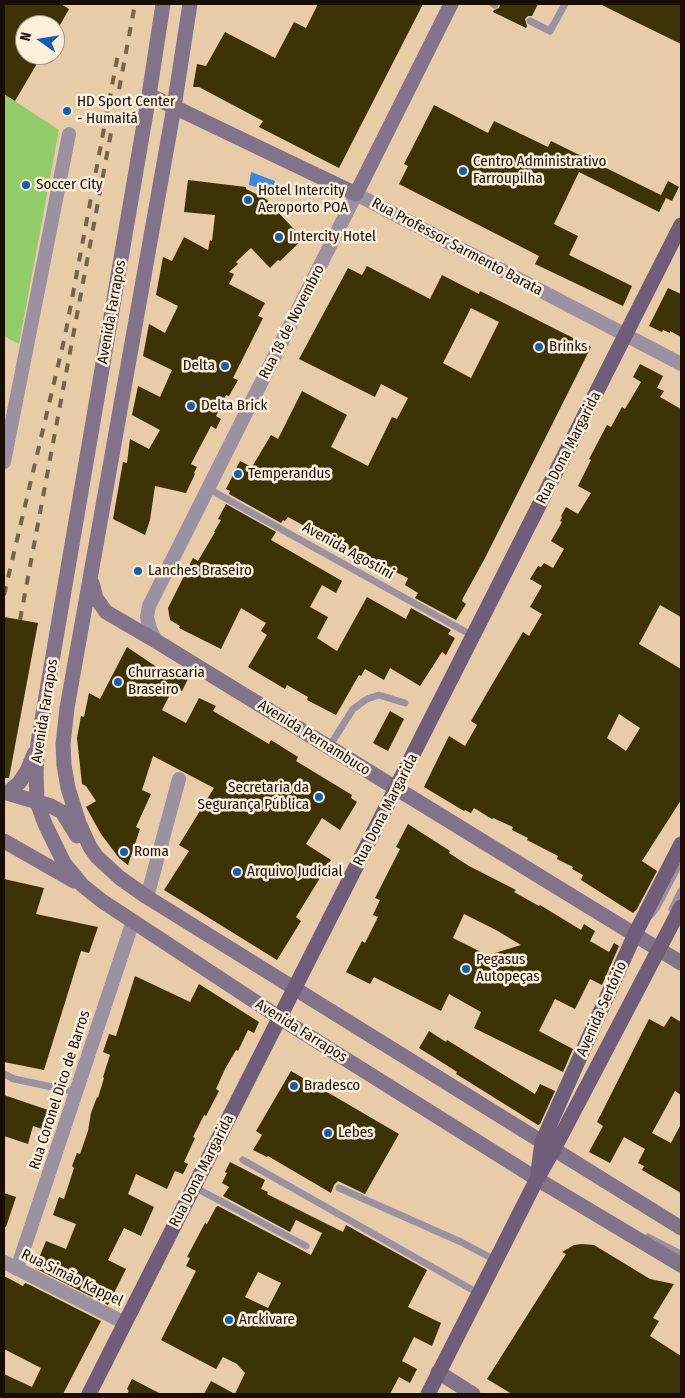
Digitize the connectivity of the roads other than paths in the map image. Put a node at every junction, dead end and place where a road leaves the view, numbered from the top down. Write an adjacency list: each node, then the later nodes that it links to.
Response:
1 (163, 4): 6 (main road, Avenida Farrapos)
2 (190, 4): 7 (main road, Avenida Farrapos)
3 (451, 4): 9 (main road, Rua 18 de Novembro)
4 (565, 4): 5 (lane)
5 (530, 21)
6 (149, 95): 7 (main road, Rua Professor Sarmento Barata); 19 (main road, Avenida Farrapos)
7 (174, 107): 9 (main road, Rua Professor Sarmento Barata); 15 (main road, Avenida Farrapos)
8 (69, 134): 13 (street)
9 (356, 194): 11 (street, Rua Professor Sarmento Barata); 14 (street, Rua 18 de Novembro)
10 (681, 225): 11 (main road, Rua Dona Margarida)
11 (626, 335): 12 (street, Rua Professor Sarmento Barata); 16 (main road, Rua Dona Margarida)
12 (681, 364)
13 (4, 462)
14 (209, 489): 16 (lane, Avenida Agostini); 17 (street, Rua 18 de Novembro)
15 (91, 579): 17 (main road, Avenida Pernambuco); 26 (main road, Avenida Farrapos)
16 (473, 637): 22 (main road, Rua Dona Margarida)
17 (156, 641): 20 (main road, Avenida Pernambuco)
18 (405, 703): 20 (lane)
19 (38, 743): 23 (main road, Avenida Farrapos); 23 (main road)
20 (330, 747): 22 (main road, Avenida Pernambuco)
21 (179, 780): 30 (street)
22 (397, 788): 33 (main road, Avenida Pernambuco); 36 (main road, Rua Dona Margarida)
23 (37, 802): 26 (main road); 28 (main road, Avenida Farrapos)
24 (4, 841): 28 (main road)
25 (681, 844): 33 (main road, Avenida Sertório)
26 (90, 847): 30 (main road, Avenida Farrapos)
27 (681, 861): 33 (lane)
28 (82, 885): 32 (main road, Avenida Farrapos)
29 (681, 891): 34 (lane)
30 (147, 897): 36 (main road, Avenida Farrapos)
31 (681, 907): 34 (main road, Avenida Sertório)
32 (133, 922): 37 (main road, Avenida Farrapos); 39 (street, Rua Coronel Dico de Barros)
33 (635, 934): 34 (main road, Avenida Pernambuco); 40 (main road, Avenida Sertório)
34 (657, 947): 35 (main road, Avenida Pernambuco); 40 (main road, Avenida Sertório)
35 (681, 963)
36 (295, 989): 37 (main road, Rua Dona Margarida); 40 (main road, Avenida Farrapos)
37 (280, 1018): 42 (main road, Avenida Farrapos); 43 (main road, Rua Dona Margarida)
38 (4, 1074): 39 (lane)
39 (77, 1092): 51 (street, Rua Coronel Dico de Barros)
40 (548, 1146): 42 (main road, Avenida Sertório); 45 (main road, Avenida Farrapos)
41 (243, 1160): 52 (lane)
42 (537, 1179): 47 (lane); 48 (main road, Avenida Sertório); 50 (main road, Avenida Farrapos)
43 (194, 1187): 46 (lane); 53 (main road, Rua Dona Margarida)
44 (339, 1188): 48 (lane)
45 (681, 1228)
46 (306, 1246)
47 (681, 1254)
48 (495, 1260): 52 (main road, Avenida Sertório)
49 (4, 1262): 51 (street, Rua Simão Kappel)
50 (681, 1265)
51 (17, 1269): 53 (street, Rua Simão Kappel)
52 (478, 1293): 54 (main road, Avenida Sertório)
53 (126, 1322): 55 (main road, Rua Dona Margarida)
54 (438, 1372): 56 (main road, Avenida Sertório); 57 (main road)
55 (89, 1394)
56 (428, 1394)
57 (473, 1394)

